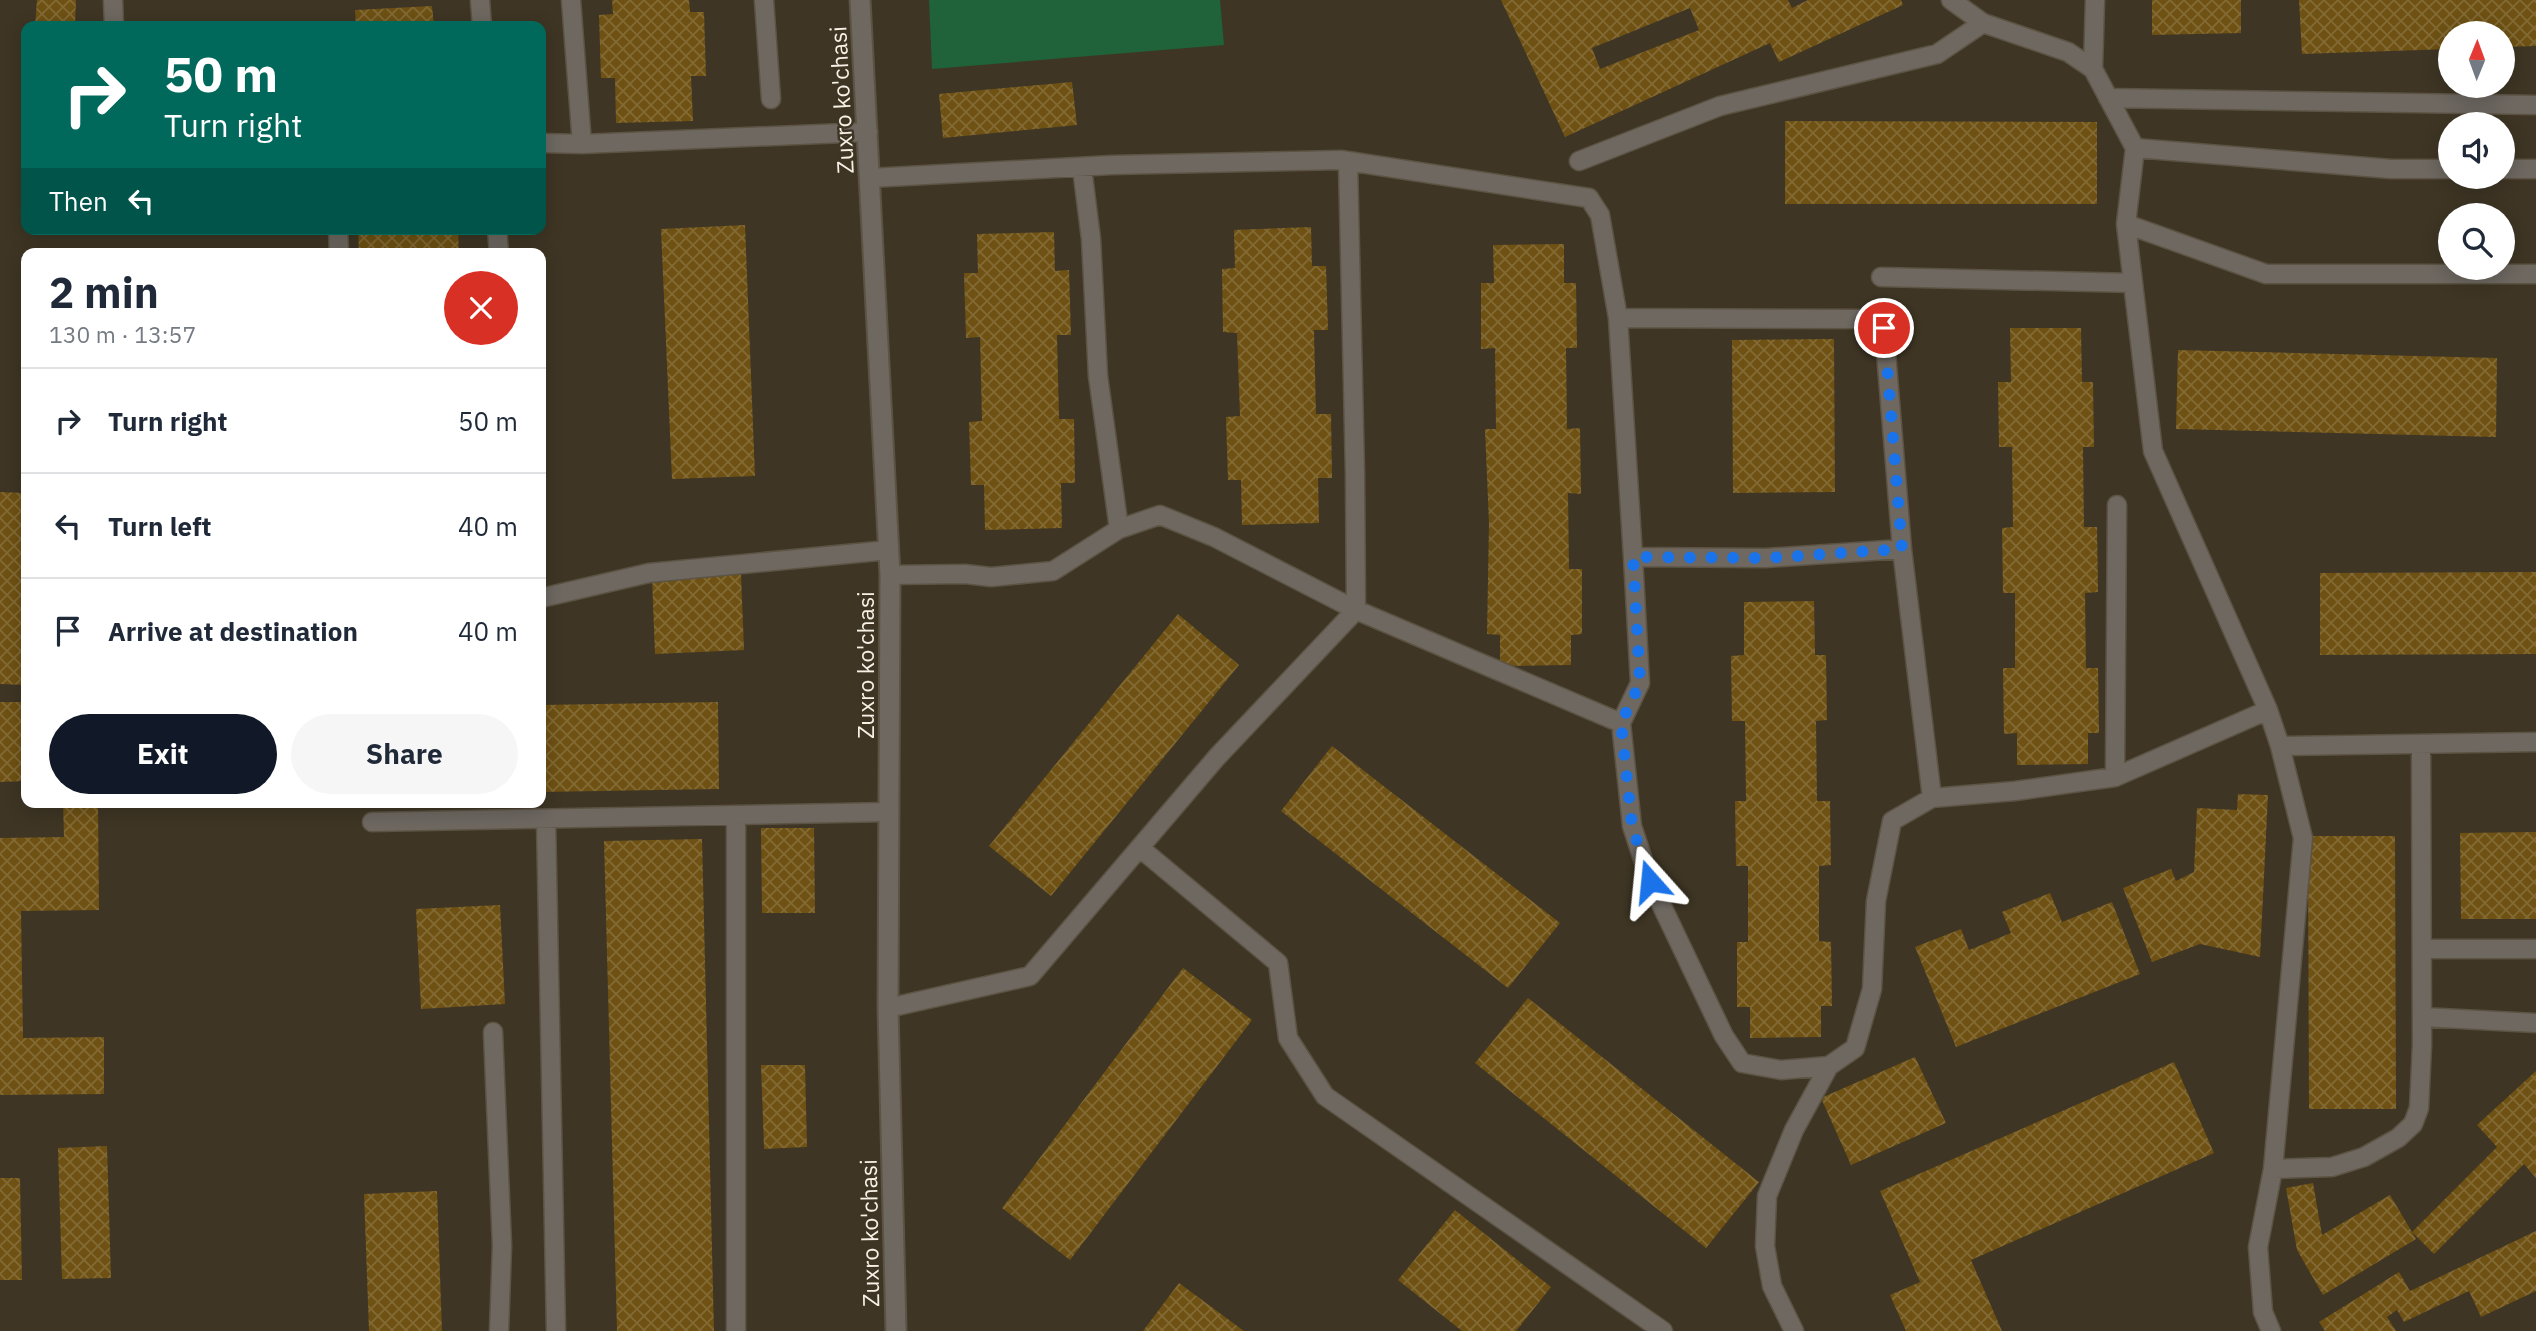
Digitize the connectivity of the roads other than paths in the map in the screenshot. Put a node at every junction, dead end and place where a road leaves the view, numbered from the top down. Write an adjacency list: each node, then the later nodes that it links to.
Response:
1 (113, 0): 8 (lane)
2 (480, 0): 9 (lane)
3 (571, 0): 17 (lane)
4 (764, 0): 13 (lane)
5 (860, 0): 15 (street, Zuxro ko'chasi)
6 (1951, 0): 10 (lane)
7 (2095, 0): 11 (lane)
8 (114, 21)
9 (482, 21)
10 (1983, 23): 11 (lane); 19 (lane)
11 (2093, 69): 12 (lane)
12 (2108, 98): 14 (lane); 18 (lane)
13 (771, 99)
14 (2536, 104)
15 (868, 132): 17 (lane); 25 (street, Zuxro ko'chasi)
16 (546, 143): 17 (lane)
17 (582, 144)
18 (2135, 148): 22 (lane); 26 (lane)
19 (1580, 161)
20 (1348, 162): 21 (lane); 30 (lane); 38 (lane)
21 (1082, 168): 25 (lane); 32 (lane)
22 (2438, 169)
23 (2515, 169): 24 (lane)
24 (2536, 169)
25 (870, 178): 34 (street, Zuxro ko'chasi)
26 (2126, 224): 27 (lane); 29 (lane)
27 (2536, 274)
28 (1881, 278): 29 (lane)
29 (2133, 283): 39 (lane)
30 (1618, 318): 33 (lane); 35 (lane)
31 (2117, 505): 44 (lane)
32 (1119, 529): 36 (lane); 38 (lane)
33 (1902, 549): 35 (lane); 45 (lane)
34 (889, 550): 36 (street, Zuxro ko'chasi); 37 (lane)
35 (1633, 557): 40 (lane)
36 (890, 575): 46 (street, Zuxro ko'chasi)
37 (546, 597)
38 (1356, 610): 40 (lane); 50 (lane)
39 (2268, 710): 43 (lane); 44 (lane)
40 (1621, 723): 57 (lane)
41 (2536, 741): 42 (lane)
42 (2421, 744): 43 (lane); 51 (lane)
43 (2280, 746): 58 (lane)
44 (2115, 777): 45 (lane)
45 (1932, 798): 57 (lane)
46 (889, 812): 47 (lane); 53 (street, Zuxro ko'chasi)
47 (736, 815): 48 (lane); 61 (lane)
48 (546, 819): 49 (lane); 60 (lane)
49 (372, 822)
50 (1140, 848): 53 (lane); 63 (lane)
51 (2422, 949): 52 (lane); 54 (lane)
52 (2536, 949)
53 (888, 1008): 62 (street, Zuxro ko'chasi)
54 (2422, 1017): 55 (lane); 58 (lane)
55 (2536, 1023)
56 (493, 1032): 59 (lane)
57 (1829, 1066): 64 (lane)
58 (2273, 1169): 65 (lane)
59 (499, 1331)
60 (556, 1331)
61 (736, 1331)
62 (896, 1331)
63 (1662, 1331)
64 (1794, 1331)
65 (2271, 1331)

